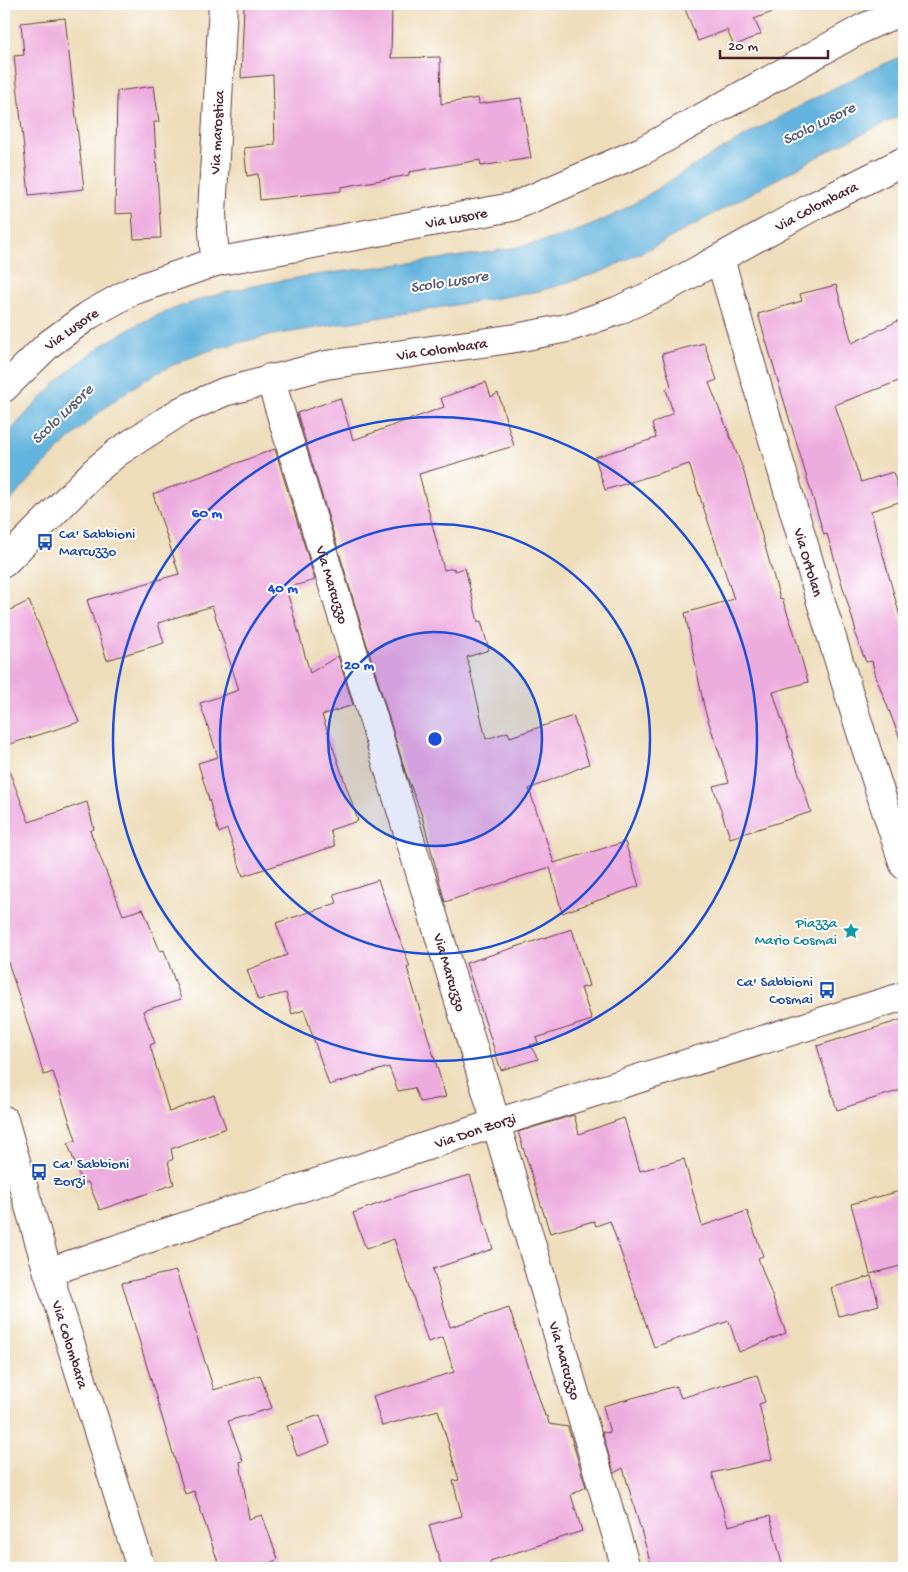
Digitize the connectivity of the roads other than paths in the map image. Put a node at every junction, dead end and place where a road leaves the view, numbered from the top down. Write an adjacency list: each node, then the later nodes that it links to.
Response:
1 (223, 4): 5 (street, Via marostica)
2 (904, 10): 5 (street, Via Lusore)
3 (904, 162): 4 (street, Via Colombara)
4 (720, 260): 6 (street, Via Colombara); 9 (street, Via Ortolan)
5 (215, 262): 7 (street, Via Lusore)
6 (270, 378): 8 (street, Via Colombara); 12 (street, Via Marcuzzo)
7 (4, 388)
8 (4, 563)
9 (904, 864)
10 (904, 996): 12 (street, Via Don Zorzi)
11 (4, 1120): 13 (street, Via Colombara)
12 (496, 1123): 13 (street, Via Don Zorzi); 15 (street, Via Marcuzzo)
13 (48, 1272): 14 (street, Via Colombara)
14 (141, 1568)
15 (626, 1568)

